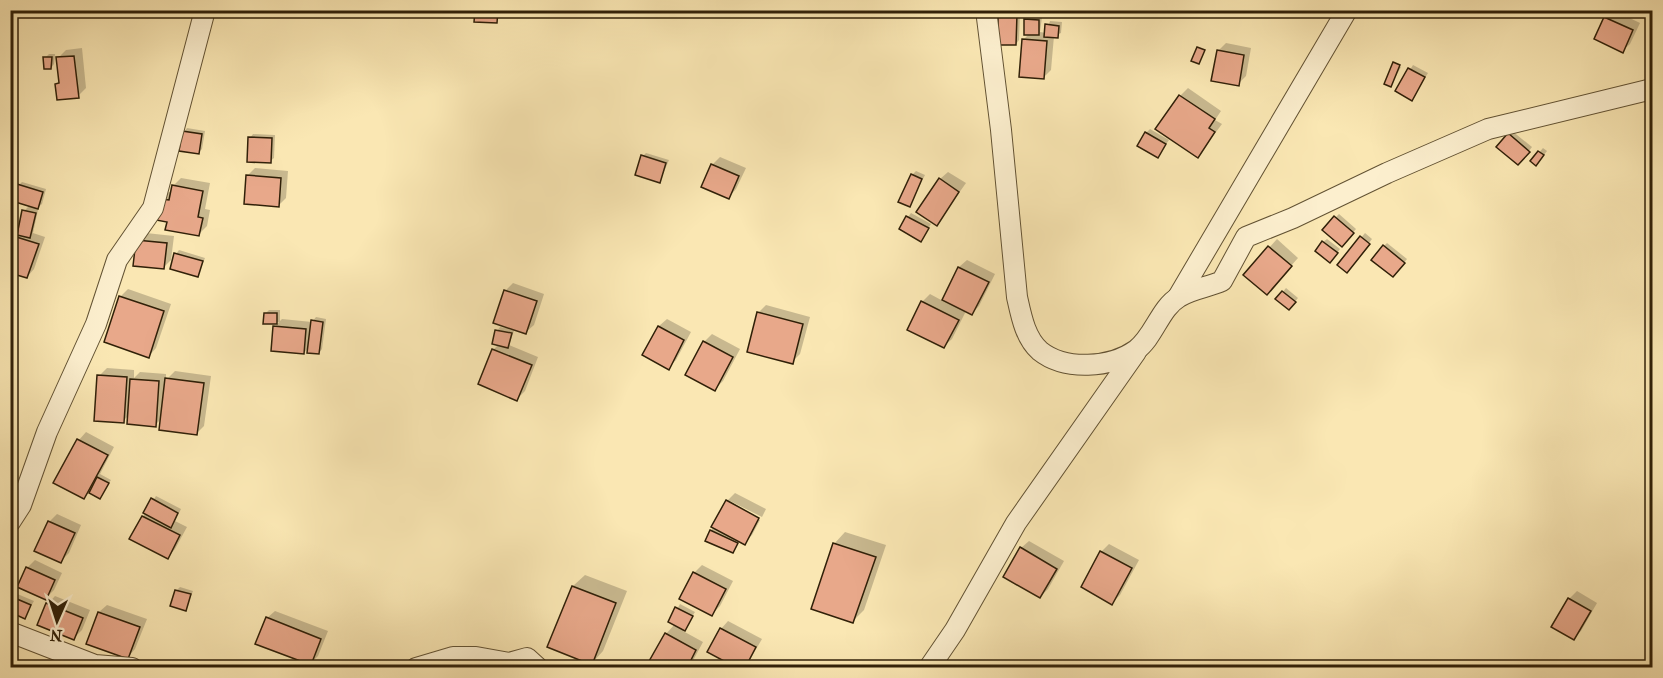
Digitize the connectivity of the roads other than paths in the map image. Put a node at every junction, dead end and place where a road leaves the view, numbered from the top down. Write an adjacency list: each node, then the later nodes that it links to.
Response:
1 (986, 10): 6 (street)
2 (1347, 10): 5 (street)
3 (204, 11): 7 (street)
4 (1653, 88): 5 (street)
5 (1178, 297): 6 (street)
6 (1137, 350): 12 (street)
7 (10, 522)
8 (10, 632): 9 (street)
9 (132, 668)
10 (416, 668): 11 (street)
11 (538, 668)
12 (929, 668)

